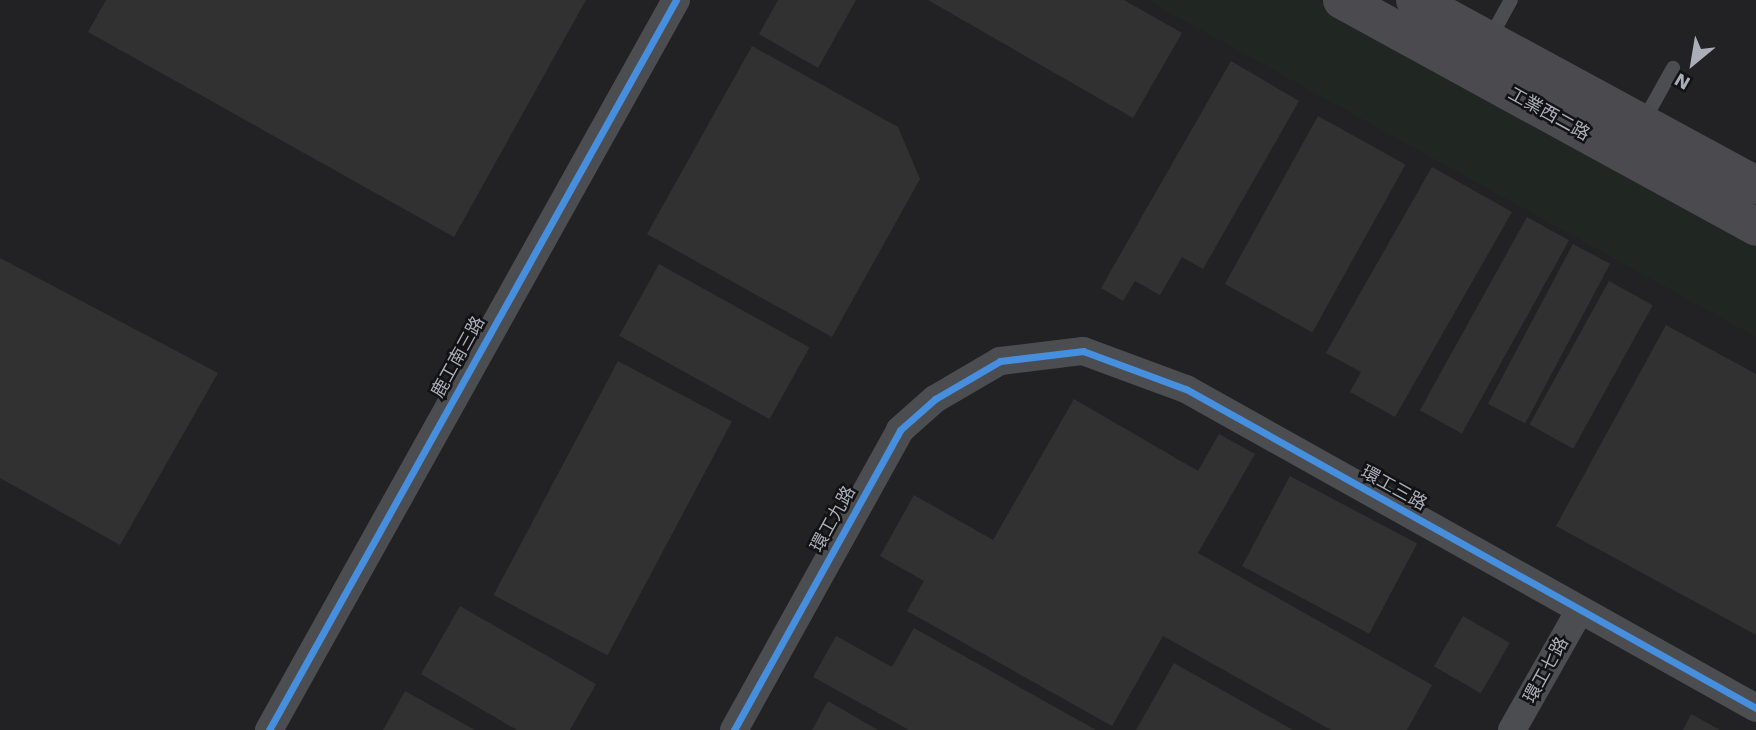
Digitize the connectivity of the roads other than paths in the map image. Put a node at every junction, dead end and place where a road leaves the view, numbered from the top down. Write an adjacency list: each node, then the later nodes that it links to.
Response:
1 (676, 0): 13 (street, 鹿工南三路)
2 (1415, 0): 5 (street, 工業西二路)
3 (1511, 0): 5 (lane)
4 (1359, 4): 5 (street, 工業西二路)
5 (1482, 56): 7 (street, 工業西二路)
6 (1673, 68): 7 (lane)
7 (1632, 138): 8 (street, 工業西二路); 9 (street, 工業西二路)
8 (1756, 185)
9 (1756, 227)
10 (1000, 361): 11 (street, 環工三路); 14 (street, 環工九路)
11 (1580, 610): 12 (street, 環工三路); 15 (street, 環工七路)
12 (1756, 708)
13 (268, 730)
14 (734, 730)
15 (1512, 730)

